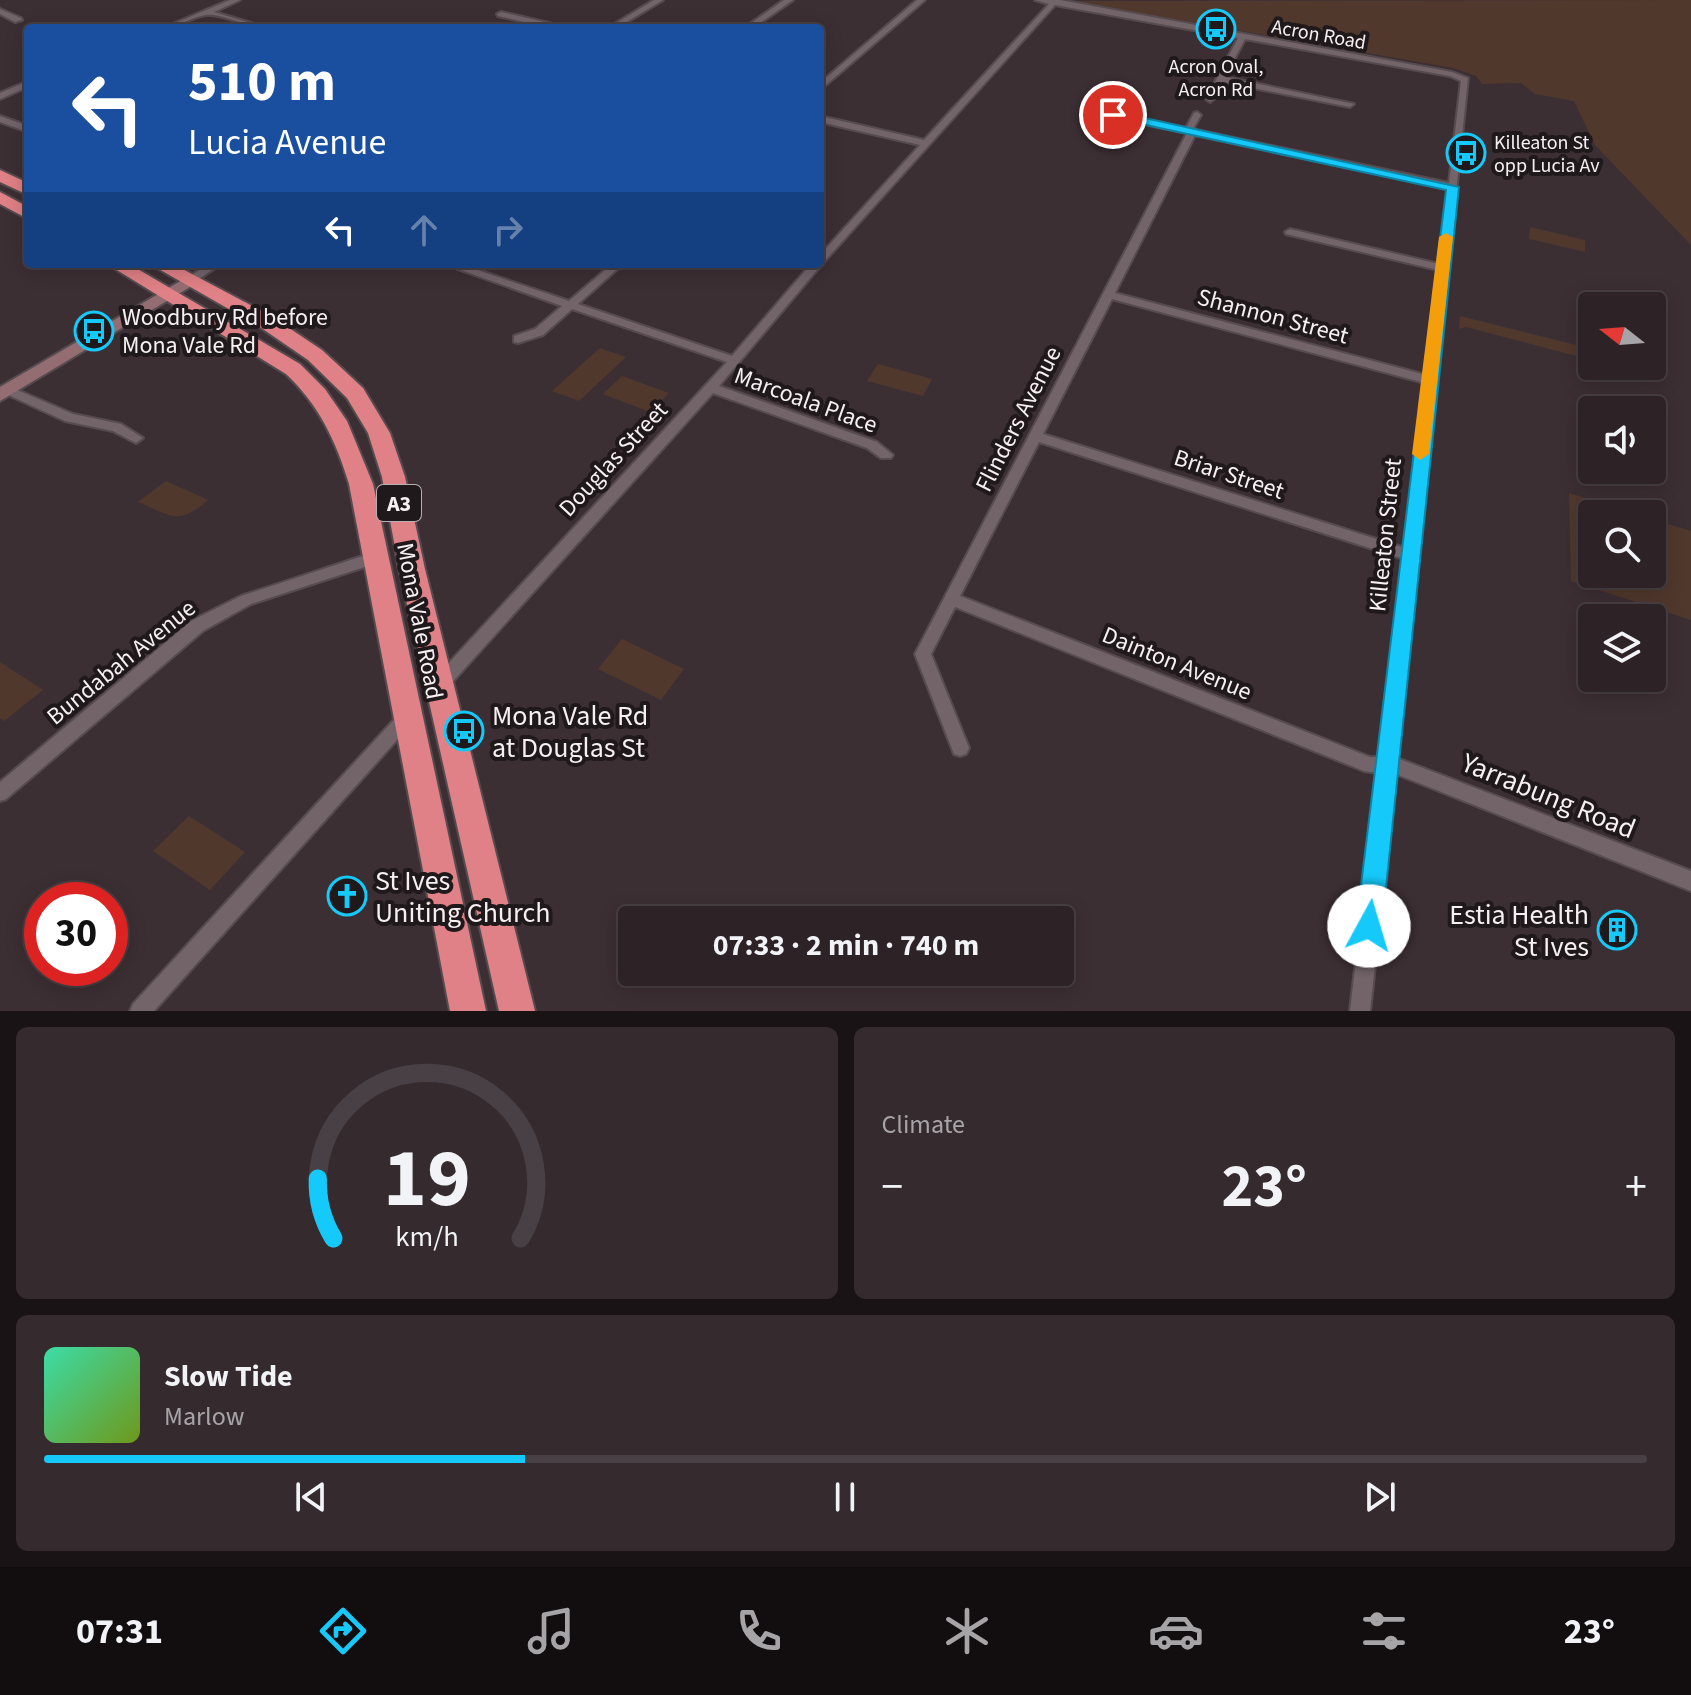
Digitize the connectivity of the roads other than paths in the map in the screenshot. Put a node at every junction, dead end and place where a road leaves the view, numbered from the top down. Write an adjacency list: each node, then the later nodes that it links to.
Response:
1 (206, 0): 8 (street)
2 (236, 0): 8 (street)
3 (659, 0): 16 (street)
4 (789, 0): 17 (street)
5 (921, 0): 20 (street)
6 (1039, 0): 7 (street, Acron Road)
7 (1055, 1): 18 (street, Acron Road); 32 (street, Douglas Street)
8 (222, 6): 10 (street)
9 (0, 11): 12 (street)
10 (207, 12): 13 (street); 14 (street)
11 (501, 14): 15 (street)
12 (18, 20)
13 (177, 24)
14 (250, 24)
15 (542, 24)
16 (619, 24)
17 (754, 24)
18 (1242, 37): 19 (street, Acron Road); 21 (street)
19 (1452, 74): 34 (street, Killeaton Street)
20 (824, 79)
21 (1222, 79): 24 (street); 25 (street)
22 (24, 86): 23 (street)
23 (0, 96)
24 (1210, 99)
25 (1350, 104)
26 (1113, 115): 31 (street)
27 (1197, 115): 31 (street, Flinders Avenue)
28 (0, 119): 30 (street)
29 (824, 120): 32 (street)
30 (24, 128)
31 (1192, 132): 34 (street); 48 (street, Flinders Avenue)
32 (925, 143): 39 (street, Douglas Street)
33 (0, 175): 35 (highway)
34 (1452, 187): 46 (street, Killeaton Street)
35 (24, 188)
36 (0, 197): 37 (highway)
37 (24, 212)
38 (1290, 232): 46 (street)
39 (824, 256)
40 (127, 268): 47 (highway, Mona Vale Road / A3)
41 (162, 268): 47 (highway, Mona Vale Road / A3)
42 (210, 268): 47 (street)
43 (461, 268): 49 (street)
44 (613, 268): 49 (street)
45 (814, 268): 51 (street, Douglas Street)
46 (1442, 268): 52 (street, Killeaton Street)
47 (179, 287): 54 (street); 59 (highway, Mona Vale Road / A3); 61 (highway, Mona Vale Road / A3)
48 (1107, 294): 52 (street, Shannon Street); 55 (street, Flinders Avenue)
49 (570, 306): 50 (street); 51 (street)
50 (518, 339)
51 (733, 360): 53 (street, Douglas Street)
52 (1429, 380): 58 (street, Killeaton Street)
53 (711, 388): 57 (street, Marcoala Place); 61 (street, Douglas Street)
54 (4, 393): 56 (street)
55 (1035, 436): 58 (street, Briar Street); 60 (street, Flinders Avenue)
56 (136, 438)
57 (886, 455)
58 (1409, 555): 64 (street, Killeaton Street)
59 (375, 558): 62 (highway, Mona Vale Road / A3); 65 (street, Bundabah Avenue)
60 (951, 599): 63 (street, Flinders Avenue); 64 (street, Dainton Avenue)
61 (441, 683): 69 (highway, Mona Vale Road / A3)
62 (407, 717): 67 (street); 68 (highway, Mona Vale Road / A3)
63 (960, 748)
64 (1386, 766): 66 (street, Yarrabung Road); 70 (street, Killeaton Street)
65 (0, 793)
66 (1691, 881)
67 (140, 1011)
68 (468, 1011)
69 (517, 1011)
70 (1360, 1011)

